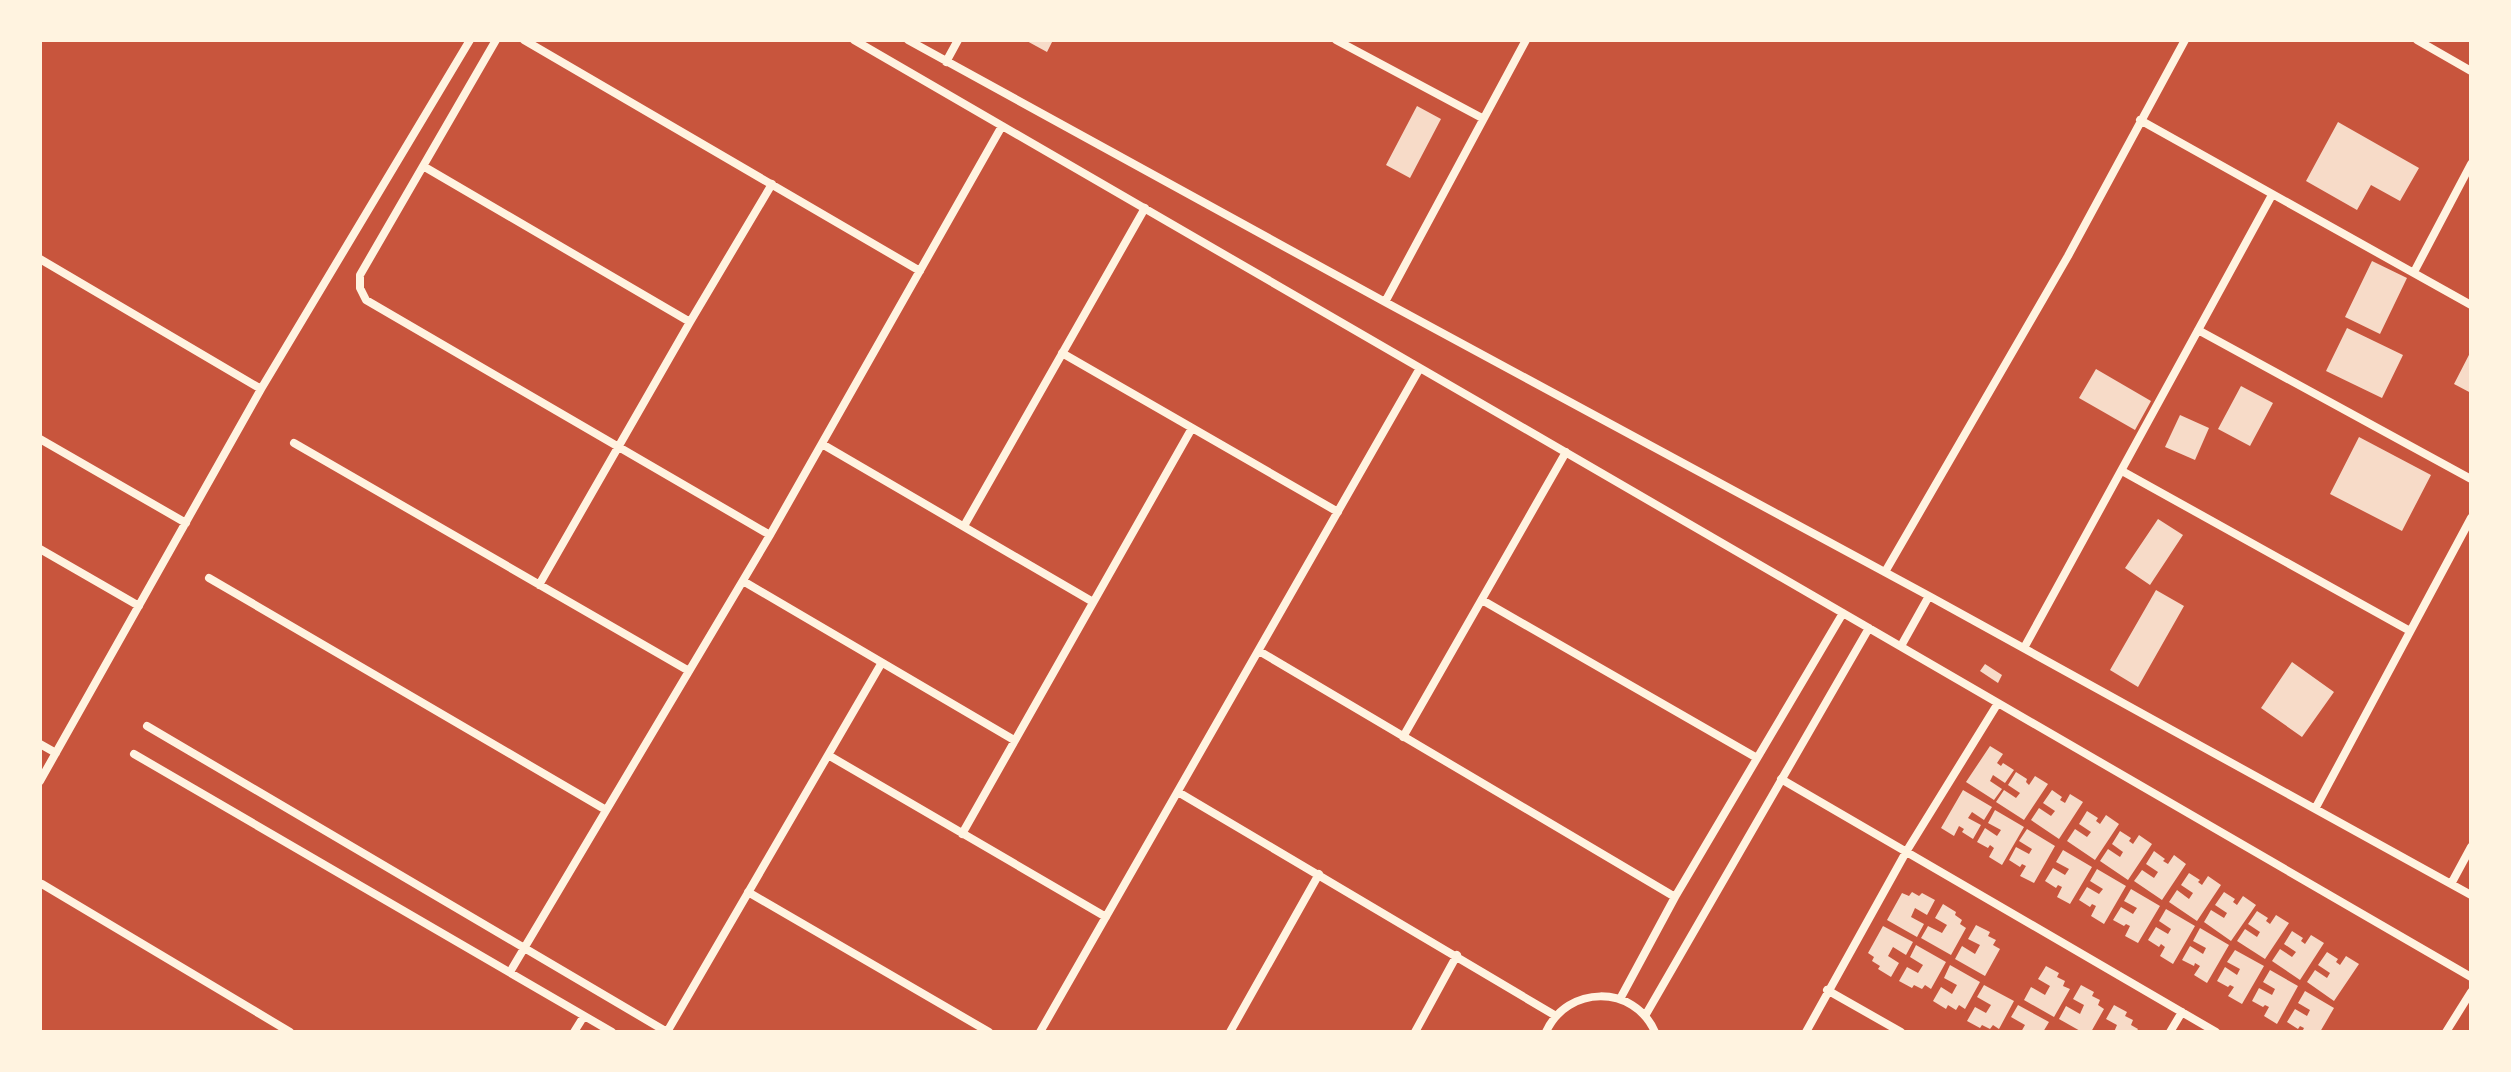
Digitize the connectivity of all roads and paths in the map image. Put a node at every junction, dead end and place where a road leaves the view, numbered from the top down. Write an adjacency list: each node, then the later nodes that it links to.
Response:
1 (470, 40): 30 (street)
2 (496, 40): 17 (street)
3 (524, 40): 18 (street)
4 (854, 40): 15 (street)
5 (908, 40): 11 (street)
6 (958, 40): 11 (street)
7 (1336, 40): 13 (street)
8 (1526, 40): 13 (street)
9 (2185, 40): 14 (street)
10 (2417, 40): 12 (street)
11 (946, 62): 24 (street)
12 (2471, 71)
13 (1482, 118): 24 (street)
14 (2140, 120): 19 (street); 45 (street)
15 (1002, 126): 20 (street); 22 (street)
16 (2471, 164): 23 (street)
17 (423, 166): 26 (street); 35 (street)
18 (772, 184): 22 (street); 26 (street)
19 (2272, 195): 23 (street); 27 (street)
20 (1145, 208): 28 (street); 29 (street)
21 (40, 259): 30 (street)
22 (920, 271): 34 (street)
23 (2414, 272): 25 (street)
24 (1385, 302): 45 (street)
25 (2471, 305)
26 (690, 322): 35 (street)
27 (2198, 330): 37 (street); 38 (street)
28 (1062, 353): 31 (street); 42 (street)
29 (1420, 368): 36 (street); 39 (street)
30 (261, 389): 41 (street)
31 (1192, 428): 39 (street); 51 (street)
32 (40, 439): 41 (street)
33 (294, 443): 48 (street)
34 (822, 444): 42 (street); 43 (street)
35 (619, 447): 43 (street); 48 (street)
36 (1566, 452): 50 (street); 53 (street)
37 (2122, 471): 55 (street); 57 (street)
38 (2471, 479)
39 (1338, 512): 58 (street)
40 (2471, 518): 55 (street)
41 (186, 523): 52 (street)
42 (964, 526): 51 (street)
43 (770, 535): 47 (street)
44 (40, 549): 52 (street)
45 (1885, 572): 49 (street)
46 (209, 578): 74 (street)
47 (743, 581): 59 (street); 60 (street)
48 (539, 585): 60 (street)
49 (1929, 596): 56 (street); 57 (street)
50 (1482, 600): 63 (street); 69 (street)
51 (1093, 602): 64 (street)
52 (139, 606): 66 (street)
53 (1843, 613): 54 (street); 69 (street)
54 (1869, 628): 56 (street); 70 (street)
55 (2410, 631): 73 (street)
56 (1901, 646): 61 (street)
57 (2024, 648): 73 (street)
58 (1259, 651): 63 (street); 72 (street)
59 (881, 664): 64 (street); 68 (street)
60 (689, 671): 74 (street)
61 (1998, 703): 77 (street); 88 (street)
62 (147, 726): 85 (street)
63 (1403, 737): 83 (street)
64 (1014, 740): 75 (street)
65 (40, 744): 66 (street)
66 (56, 753): 71 (street)
67 (134, 754): 87 (street)
68 (828, 755): 75 (street); 81 (street)
69 (1757, 758): 83 (street)
70 (1781, 779): 77 (street); 95 (street)
71 (40, 781)
72 (1178, 792): 78 (street); 84 (street)
73 (2315, 809): 80 (street)
74 (606, 810): 85 (street)
75 (962, 834): 84 (street)
76 (2471, 847): 80 (street)
77 (1906, 852): 89 (street); 92 (street)
78 (1319, 874): 86 (street); 102 (street)
79 (42, 884): 96 (street)
80 (2451, 884): 82 (street)
81 (748, 892): 99 (street); 100 (street)
82 (2471, 895)
83 (1675, 897): 91 (street)
84 (1106, 917): 101 (street)
85 (523, 948): 87 (street); 99 (street)
86 (1457, 955): 94 (street); 103 (street)
87 (510, 972): 93 (street)
88 (2471, 977)
89 (1827, 990): 106 (street); 107 (street)
90 (2471, 992): 110 (street)
91 (1620, 999): 94 (street); 95 (street)
92 (2182, 1012): 108 (street); 109 (street)
93 (584, 1016): 97 (street); 98 (street)
94 (1556, 1016): 104 (street)
95 (1645, 1016): 105 (street)
96 (290, 1032)
97 (574, 1032)
98 (612, 1032)
99 (667, 1032)
100 (989, 1032)
101 (1040, 1032)
102 (1230, 1032)
103 (1415, 1032)
104 (1546, 1032)
105 (1655, 1032)
106 (1806, 1032)
107 (1901, 1032)
108 (2170, 1032)
109 (2216, 1032)
110 (2446, 1032)

